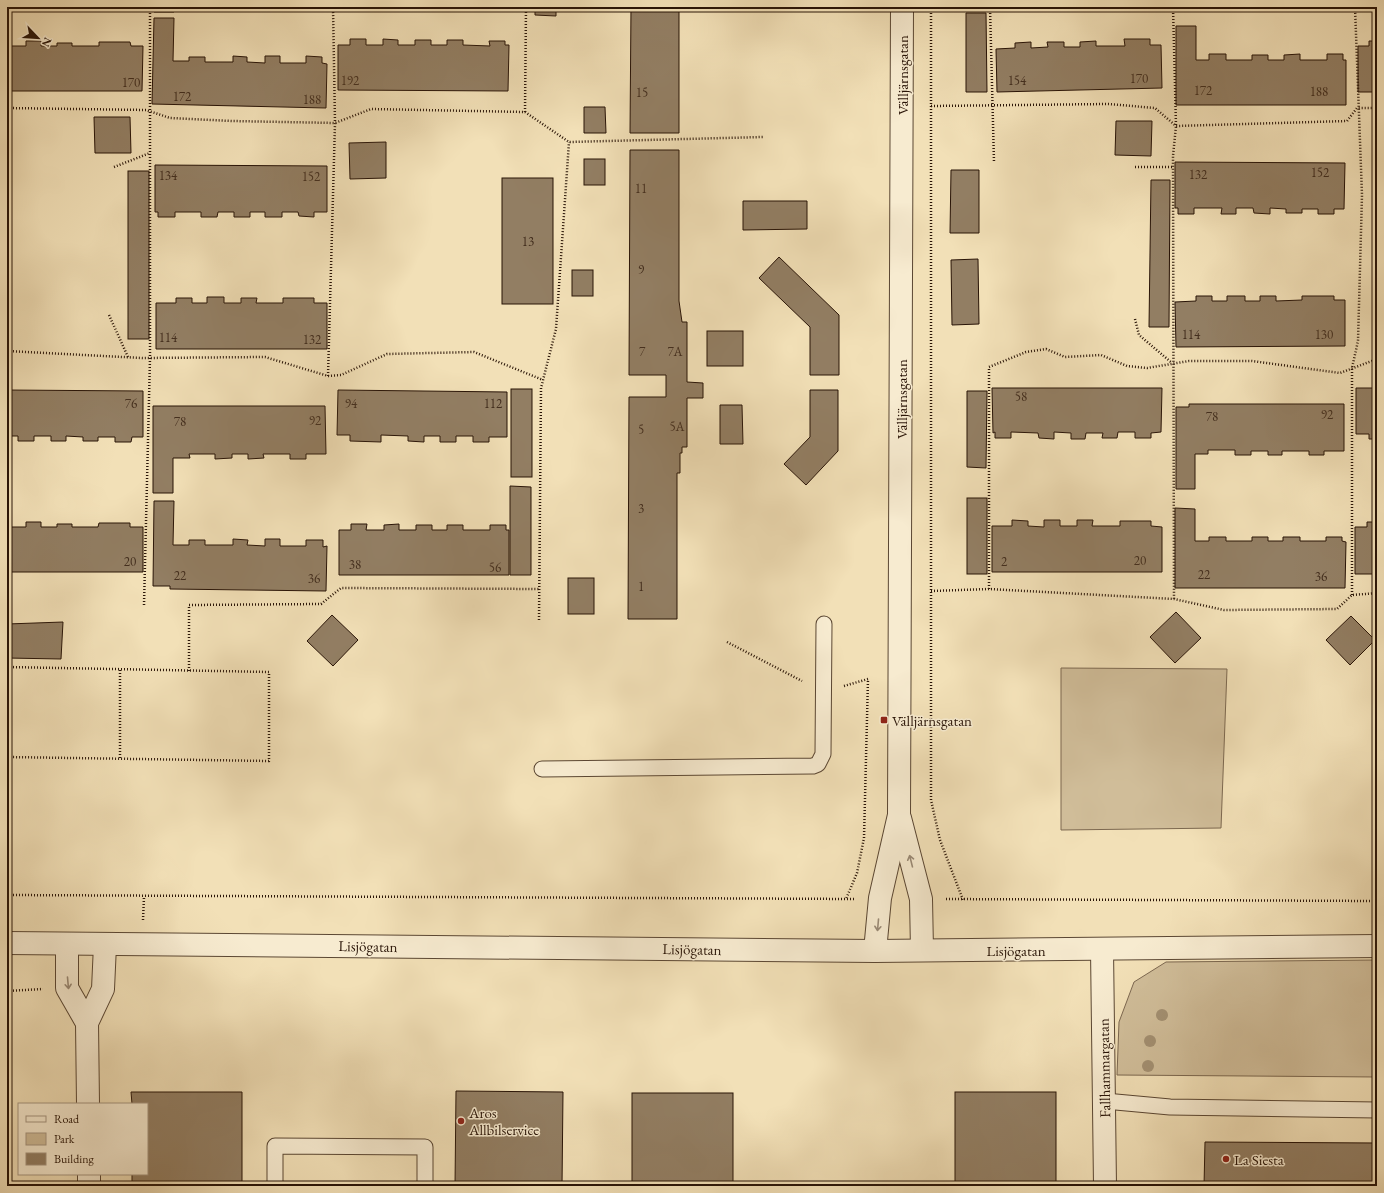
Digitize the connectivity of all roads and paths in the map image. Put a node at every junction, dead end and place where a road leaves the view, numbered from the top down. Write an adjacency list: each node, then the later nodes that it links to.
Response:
1 (150, 7): 14 (path)
2 (333, 7): 16 (path)
3 (526, 7): 15 (path)
4 (902, 7): 50 (street, Välljärnsgatan)
5 (931, 7): 10 (path)
6 (990, 7): 9 (path)
7 (1173, 7): 17 (path)
8 (1355, 7): 12 (path)
9 (991, 104): 10 (path); 17 (path); 21 (path)
10 (931, 106): 37 (path)
11 (7, 108): 14 (path)
12 (1357, 108): 13 (path); 17 (path); 32 (path)
13 (1377, 108)
14 (149, 112): 16 (path); 20 (path)
15 (525, 112): 16 (path); 19 (path)
16 (335, 122): 33 (path)
17 (1176, 126): 22 (path)
18 (763, 138): 19 (path)
19 (569, 142): 34 (path)
20 (150, 153): 23 (path); 29 (path)
21 (994, 162)
22 (1173, 166): 24 (path); 31 (path)
23 (114, 167)
24 (1134, 167)
25 (109, 315): 28 (path)
26 (1135, 319): 31 (path)
27 (7, 351): 28 (path)
28 (128, 357): 29 (path)
29 (150, 358): 33 (path); 41 (path)
30 (1377, 359): 32 (path)
31 (1172, 363): 32 (path); 36 (path); 40 (path)
32 (1352, 368): 39 (path)
33 (328, 376): 34 (path)
34 (544, 380): 35 (path)
35 (540, 589): 42 (path); 46 (path)
36 (989, 589): 37 (path); 40 (path)
37 (931, 591): 54 (path)
38 (1377, 594): 39 (path)
39 (1352, 595): 40 (path)
40 (1174, 600)
41 (144, 605)
42 (539, 620)
43 (824, 624): 49 (lane)
44 (7, 667): 45 (path)
45 (120, 670): 46 (path); 48 (path)
46 (189, 671): 48 (path)
47 (7, 757): 48 (path)
48 (120, 758)
49 (542, 768)
50 (899, 815): 52 (street, Välljärnsgatan); 53 (street, Välljärnsgatan, one-way to 50)
51 (7, 895): 52 (path)
52 (880, 898): 62 (street, Välljärnsgatan, one-way to 62)
53 (921, 899): 54 (path); 61 (street, Välljärnsgatan)
54 (963, 900): 55 (path)
55 (1377, 901)
56 (7, 943): 57 (street, Lisjögatan)
57 (67, 945): 58 (street, Lisjögatan); 63 (street, one-way to 63)
58 (105, 945): 62 (street, Lisjögatan); 65 (street)
59 (1377, 946): 60 (street, Lisjögatan)
60 (1102, 949): 61 (street, Lisjögatan); 66 (street, Fallhammargatan)
61 (922, 950): 62 (street, Lisjögatan)
62 (875, 951)
63 (67, 988): 64 (path); 65 (street)
64 (7, 991)
65 (87, 1023): 67 (street)
66 (1105, 1101): 68 (lane); 73 (street, Fallhammargatan)
67 (88, 1103)
68 (1377, 1110)
69 (89, 1175): 70 (street)
70 (89, 1186)
71 (275, 1186): 72 (lane)
72 (425, 1186)
73 (1105, 1186)

